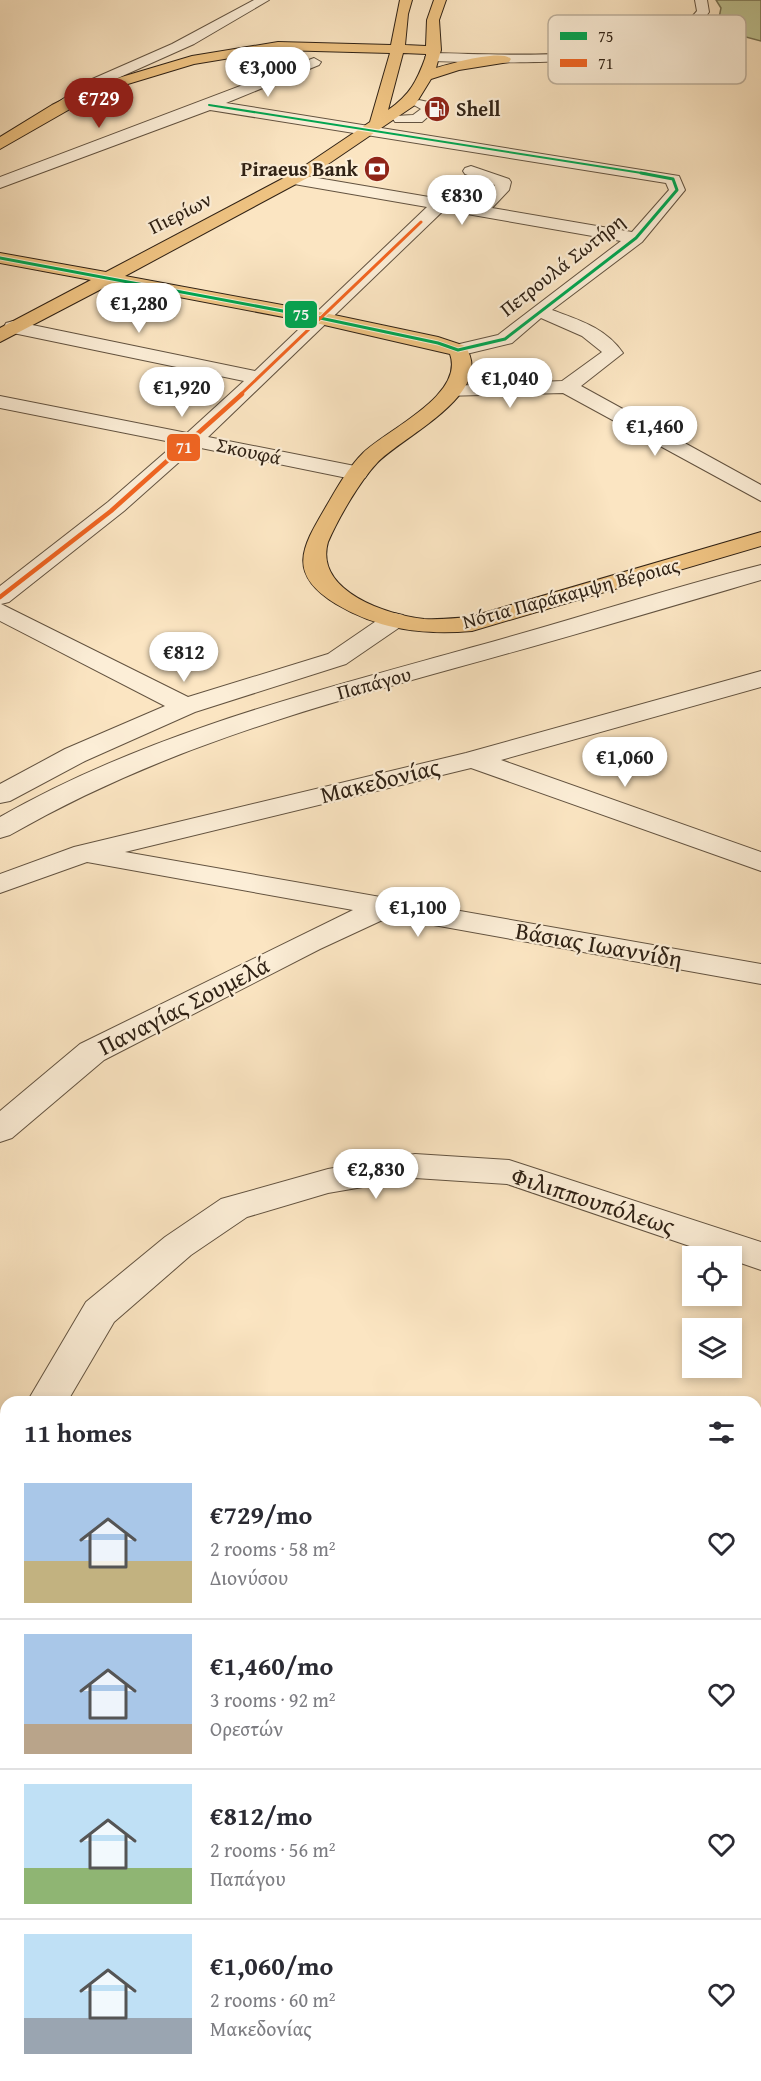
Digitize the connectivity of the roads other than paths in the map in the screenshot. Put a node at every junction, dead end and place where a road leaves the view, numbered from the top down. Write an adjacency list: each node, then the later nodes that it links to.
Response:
1 (263, 0): 17 (street)
2 (406, 0): 6 (main road)
3 (440, 0): 8 (main road, Πιερίων)
4 (701, 0): 5 (street)
5 (701, 15)
6 (389, 30): 7 (main road); 9 (main road)
7 (397, 52): 8 (main road); 9 (main road); 13 (main road)
8 (433, 53): 10 (street); 12 (street); 14 (main road, Πιερίων)
9 (311, 54): 13 (main road); 16 (street); 17 (main road)
10 (548, 55)
11 (548, 57): 12 (street)
12 (504, 59): 14 (main road)
13 (381, 67): 19 (main road)
14 (426, 76): 19 (main road, Πιερίων)
15 (419, 104): 18 (street)
16 (209, 105): 19 (street); 23 (street)
17 (57, 108): 20 (main road)
18 (400, 119)
19 (373, 126): 22 (main road, Πιερίων); 26 (street, Πετρουλά Σωτήρη)
20 (0, 144)
21 (471, 171): 25 (street)
22 (294, 179): 24 (street); 28 (main road, Πιερίων)
23 (0, 183)
24 (440, 204): 25 (street); 30 (street)
25 (479, 212): 26 (street)
26 (636, 238): 29 (street, Πετρουλά Σωτήρη)
27 (0, 258): 28 (main road)
28 (104, 278): 30 (main road); 31 (main road, Πιερίων)
29 (538, 311): 32 (street, Πετρουλά Σωτήρη); 34 (street)
30 (320, 318): 32 (main road); 33 (street)
31 (7, 332): 33 (street)
32 (458, 350): 35 (main road, Νότια Παράκαμψη Βέροιας)
33 (258, 378): 37 (street)
34 (567, 387): 35 (street); 39 (street)
35 (451, 392): 38 (main road, Νότια Παράκαμψη Βέροιας)
36 (0, 402): 37 (street, Σκουφά)
37 (190, 439): 38 (street, Σκουφά); 42 (street)
38 (357, 473): 44 (main road, Νότια Παράκαμψη Βέροιας)
39 (761, 494)
40 (761, 539): 44 (main road, Νότια Παράκαμψη Βέροιας)
41 (761, 572): 49 (street, Παπάγου)
42 (0, 597)
43 (0, 611): 46 (street)
44 (394, 620): 46 (street, Παπάγου)
45 (761, 679): 47 (street, Μακεδονίας)
46 (186, 706): 48 (street, Παπάγου)
47 (473, 759): 50 (street, Μακεδονίας); 51 (street)
48 (0, 795)
49 (0, 829)
50 (84, 853): 52 (street, Μακεδονίας); 53 (street, Βάσιας Ιωαννίδη)
51 (761, 862)
52 (0, 884)
53 (384, 908): 54 (street, Βάσιας Ιωαννίδη); 55 (street, Παναγίας Σουμελά)
54 (761, 974)
55 (0, 1130)
56 (761, 1256): 57 (street, Φιλιππουπόλεως)
57 (51, 1396)

